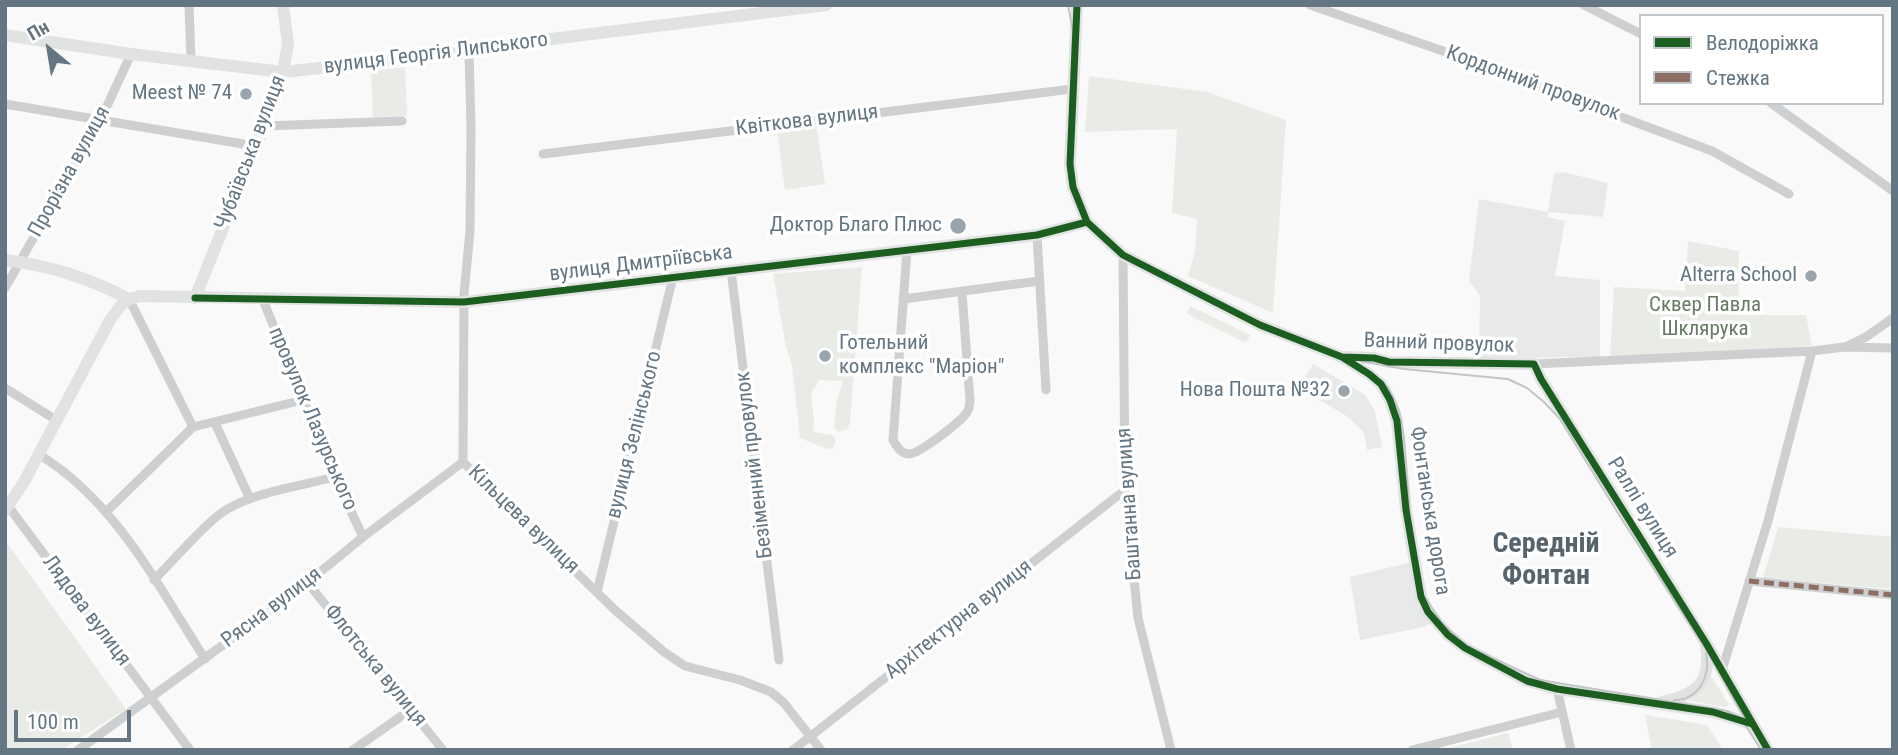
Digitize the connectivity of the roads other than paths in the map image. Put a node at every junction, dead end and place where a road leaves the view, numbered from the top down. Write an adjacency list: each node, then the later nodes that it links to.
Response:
1 (189, 5): 11 (street)
2 (283, 5): 12 (main road, Чубаївська вулиця)
3 (826, 5): 9 (main road, вулиця Георгія Липського)
4 (1077, 5): 13 (main road, Фонтанська дорога)
5 (1310, 5): 22 (street, Кордонний провулок)
6 (1584, 5): 7 (street)
7 (1639, 33)
8 (5, 35): 10 (main road, вулиця Георгія Липського)
9 (469, 52): 12 (main road, вулиця Георгія Липського); 38 (street, Кільцева вулиця)
10 (131, 54): 11 (main road, вулиця Георгія Липського); 16 (street, Прорізна вулиця)
11 (191, 61): 12 (main road, вулиця Георгія Липського)
12 (283, 72): 18 (main road, Чубаївська вулиця)
13 (1072, 89): 20 (street, Квіткова вулиця); 23 (main road, Фонтанська дорога)
14 (5, 104): 16 (street)
15 (1774, 105): 21 (street)
16 (101, 119): 19 (street); 28 (street, Прорізна вулиця)
17 (402, 121): 18 (street)
18 (264, 126): 19 (main road, Чубаївська вулиця)
19 (255, 146): 34 (main road, Чубаївська вулиця)
20 (543, 154)
21 (1893, 191)
22 (1789, 194)
23 (1087, 222): 24 (main road, вулиця Дмитріївська); 26 (main road, Фонтанська дорога)
24 (1037, 234): 25 (main road, вулиця Дмитріївська); 31 (street)
25 (907, 250): 29 (main road, вулиця Дмитріївська); 36 (street)
26 (1123, 255): 43 (main road, Фонтанська дорога); 56 (street, Баштанна вулиця)
27 (5, 260): 28 (main road)
28 (20, 262): 32 (street, Прорізна вулиця); 35 (main road)
29 (731, 271): 30 (main road, вулиця Дмитріївська); 68 (street, Безіменний провулок)
30 (673, 277): 38 (main road, вулиця Дмитріївська); 64 (street, вулиця Зелінського)
31 (1039, 281): 33 (street); 48 (street)
32 (5, 288)
33 (962, 292): 36 (street); 36 (street)
34 (195, 298): 35 (main road, вулиця Дмитріївська); 37 (main road, вулиця Дмитріївська)
35 (129, 299): 50 (main road); 52 (street)
36 (904, 299)
37 (262, 300): 38 (main road, вулиця Дмитріївська); 49 (street, провулок Лазурського)
38 (464, 302): 54 (street, Кільцева вулиця)
39 (1893, 318): 40 (street, Ванний провулок)
40 (1844, 347): 41 (street, Ванний провулок); 42 (street, Ванний провулок)
41 (1893, 348)
42 (1812, 351): 45 (street, Ванний провулок); 62 (street)
43 (1342, 357): 44 (main road, Ванний провулок); 46 (main road, Фонтанська дорога)
44 (1389, 362): 45 (main road, Ванний провулок); 46 (main road)
45 (1534, 365): 66 (main road, Раллі вулиця)
46 (1376, 380): 70 (main road, Фонтанська дорога)
47 (5, 388): 50 (street)
48 (1046, 390)
49 (303, 400): 51 (street); 55 (street, провулок Лазурського)
50 (56, 420): 53 (main road)
51 (215, 422): 52 (street); 57 (street)
52 (193, 428): 59 (street)
53 (38, 454): 58 (main road); 59 (street)
54 (463, 461): 60 (street, Рясна вулиця); 64 (street, Кільцева вулиця)
55 (335, 477): 57 (street); 60 (street, провулок Лазурського)
56 (1125, 491): 76 (street, Архітектурна вулиця); 83 (street, Баштанна вулиця)
57 (250, 499): 61 (street)
58 (7, 508): 71 (street, Лядова вулиця)
59 (107, 511): 61 (street)
60 (363, 537): 63 (street, Рясна вулиця)
61 (154, 580): 67 (street)
62 (1749, 581): 65 (street); 69 (street)
63 (307, 582): 67 (street, Рясна вулиця); 73 (street, Флотська вулиця)
64 (597, 592): 76 (street, Кільцева вулиця)
65 (1893, 595)
66 (1706, 643): 69 (main road, Раллі вулиця); 72 (main road)
67 (205, 659): 71 (street, Рясна вулиця)
68 (779, 660)
69 (1722, 670): 75 (main road, Раллі вулиця)
70 (1557, 689): 72 (main road, Фонтанська дорога); 74 (street)
71 (151, 698): 77 (street, Рясна вулиця); 78 (street, Лядова вулиця)
72 (1651, 704): 75 (main road, Фонтанська дорога)
73 (411, 710): 79 (street); 80 (street, Флотська вулиця)
74 (1562, 712): 84 (street); 85 (street)
75 (1752, 724): 86 (main road)
76 (811, 736): 81 (street, Архітектурна вулиця); 82 (street, Кільцева вулиця)
77 (78, 750)
78 (190, 750)
79 (354, 750)
80 (443, 750)
81 (793, 750)
82 (821, 750)
83 (1171, 750)
84 (1412, 750)
85 (1571, 750)
86 (1768, 750)

